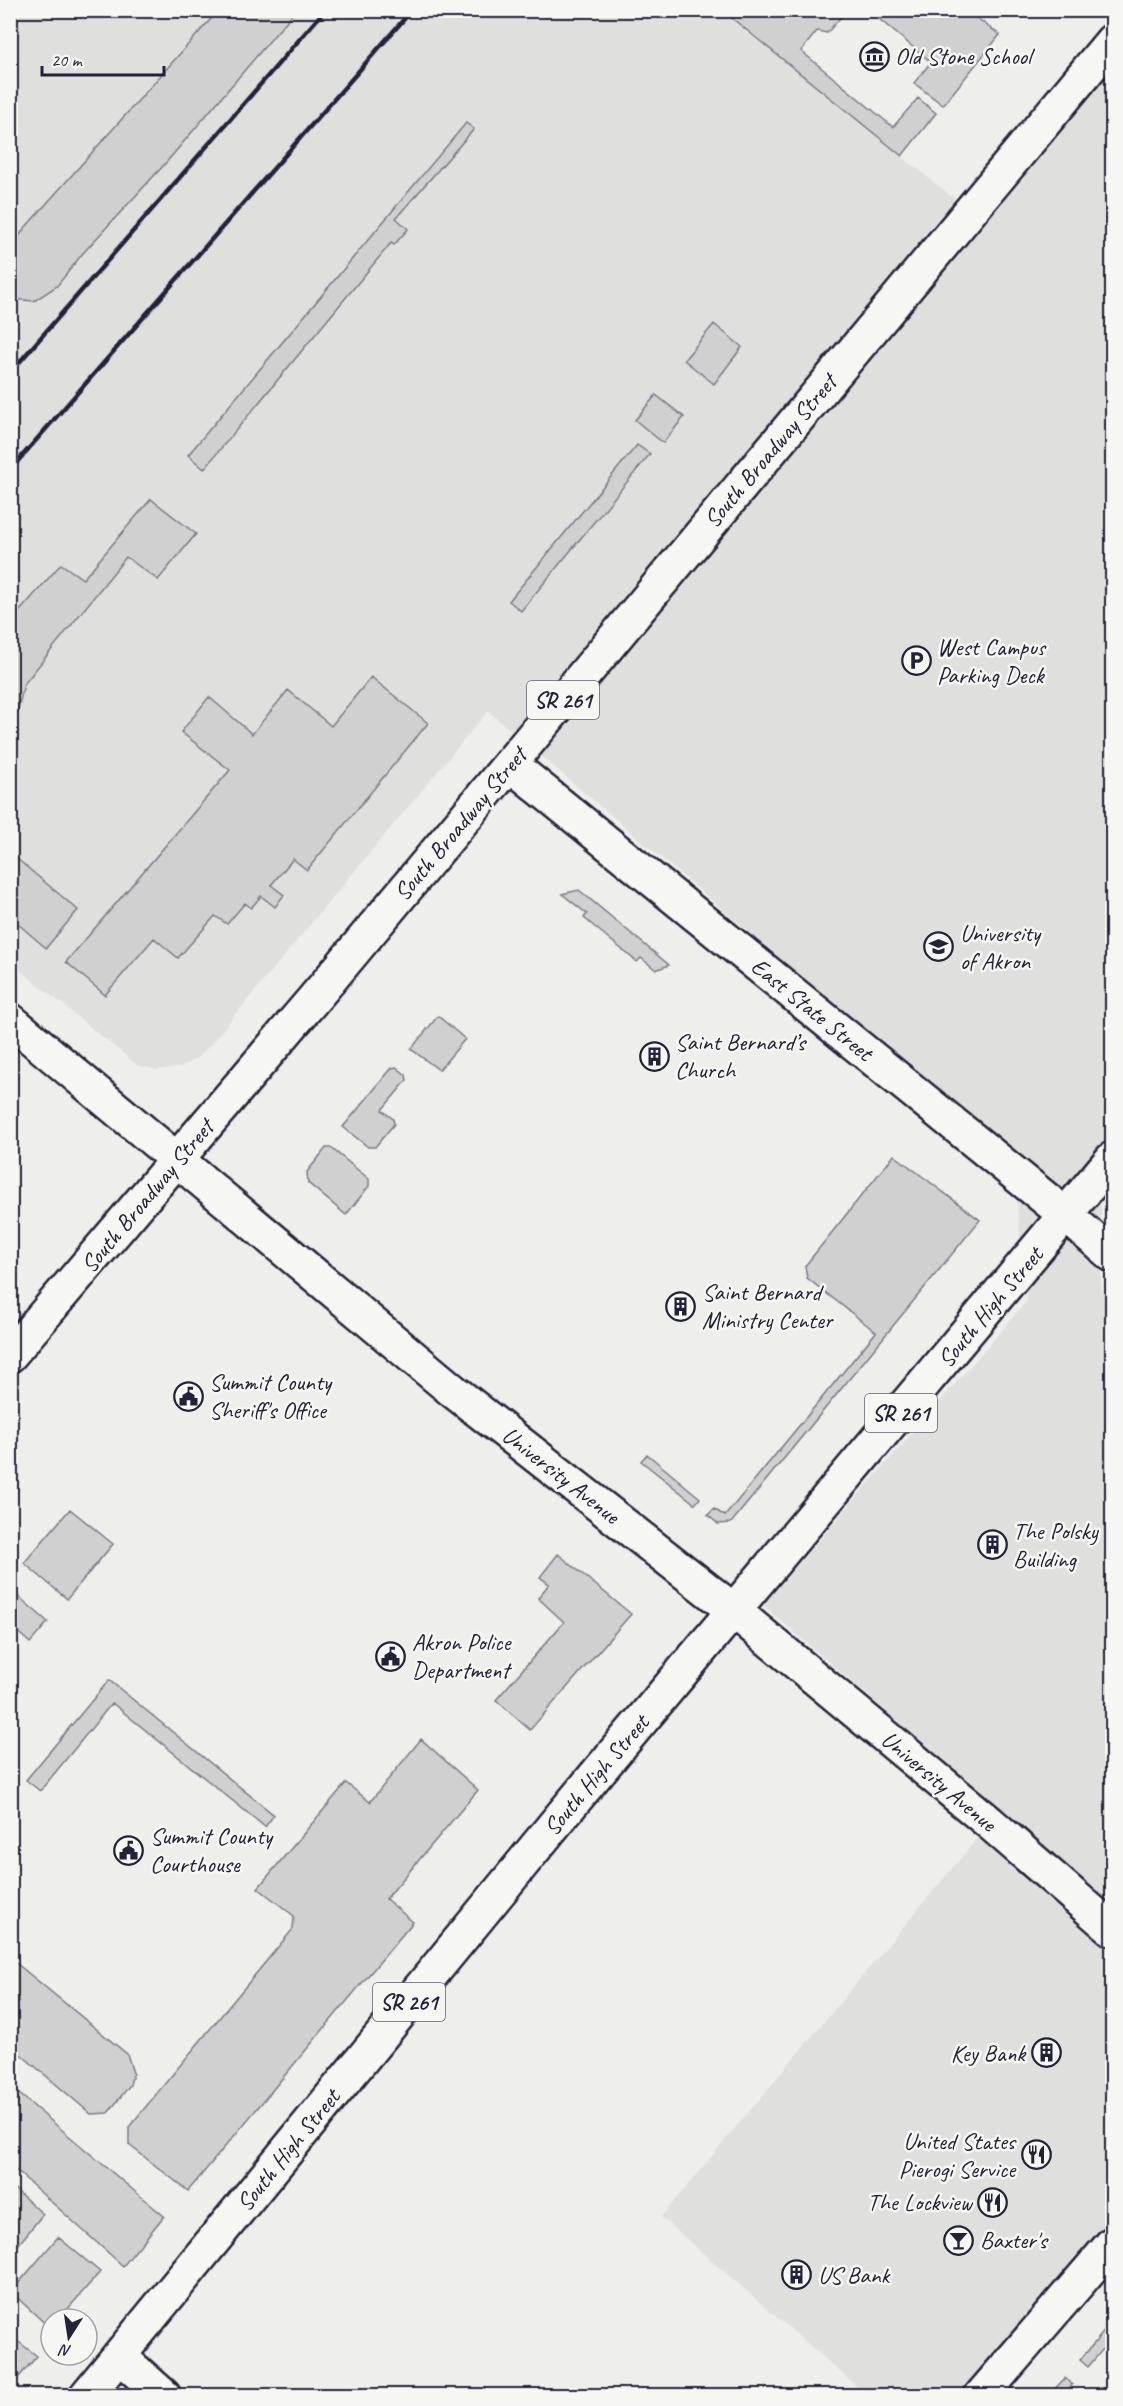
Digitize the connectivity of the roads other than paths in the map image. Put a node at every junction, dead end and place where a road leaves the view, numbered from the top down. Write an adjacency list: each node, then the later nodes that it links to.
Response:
1 (1110, 48): 2 (main road, South Broadway Street / SR 261)
2 (510, 764): 4 (main road, South Broadway Street / SR 261); 6 (main road, East State Street)
3 (10, 1020): 4 (main road, University Avenue)
4 (177, 1160): 8 (main road, South Broadway Street / SR 261); 9 (main road, University Avenue)
5 (1113, 1160): 6 (main road, South High Street / SR 261)
6 (1067, 1216): 7 (main road, East State Street); 9 (main road, South High Street / SR 261)
7 (1113, 1255)
8 (10, 1355)
9 (733, 1610): 10 (main road, University Avenue); 12 (main road, South High Street / SR 261)
10 (1113, 1929)
11 (1113, 2244): 15 (main road)
12 (119, 2356): 13 (main road, South High Street / SR 261); 14 (main road)
13 (86, 2396)
14 (164, 2396)
15 (981, 2396)

